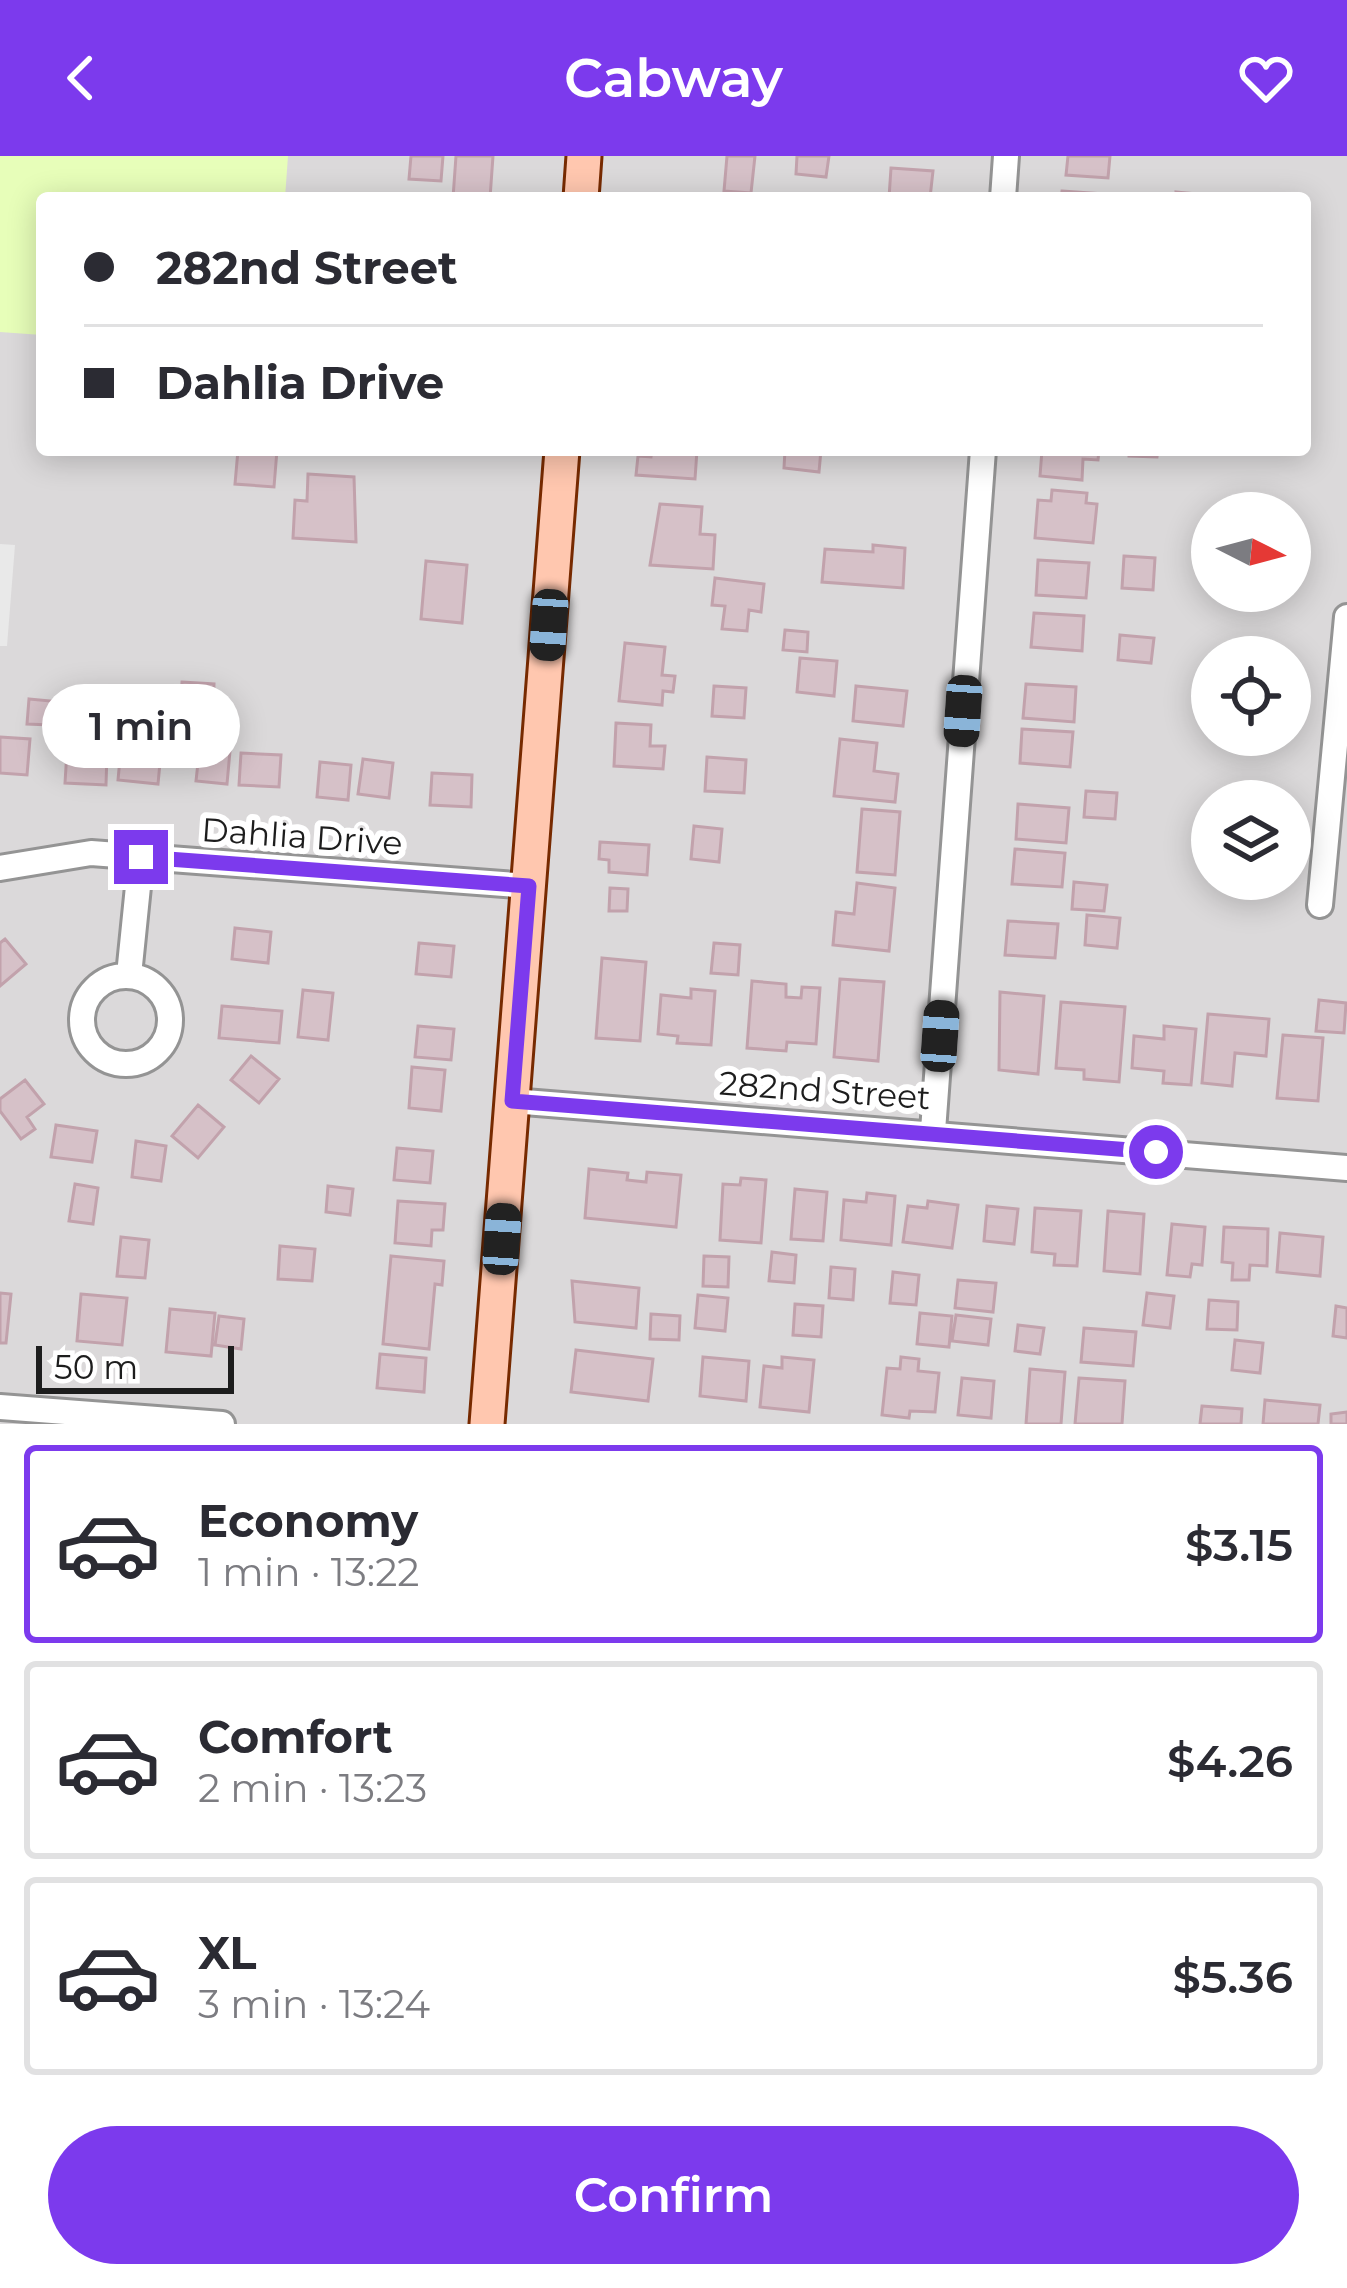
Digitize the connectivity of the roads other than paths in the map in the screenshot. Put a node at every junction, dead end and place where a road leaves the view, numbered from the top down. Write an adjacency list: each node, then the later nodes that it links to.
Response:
1 (584, 156): 3 (street)
2 (1006, 156): 4 (street)
3 (581, 192)
4 (1003, 192)
5 (562, 456): 10 (street)
6 (983, 456): 14 (street)
7 (1347, 617): 11 (street)
8 (141, 857): 9 (street, Dahlia Drive); 10 (street, Dahlia Drive); 12 (street)
9 (0, 868)
10 (529, 886): 13 (street)
11 (1320, 905)
12 (129, 975)
13 (512, 1101): 14 (street, 282nd Street); 18 (street)
14 (933, 1131): 15 (street, 282nd Street)
15 (1347, 1168)
16 (0, 1407): 17 (street)
17 (222, 1424)
18 (488, 1424)

